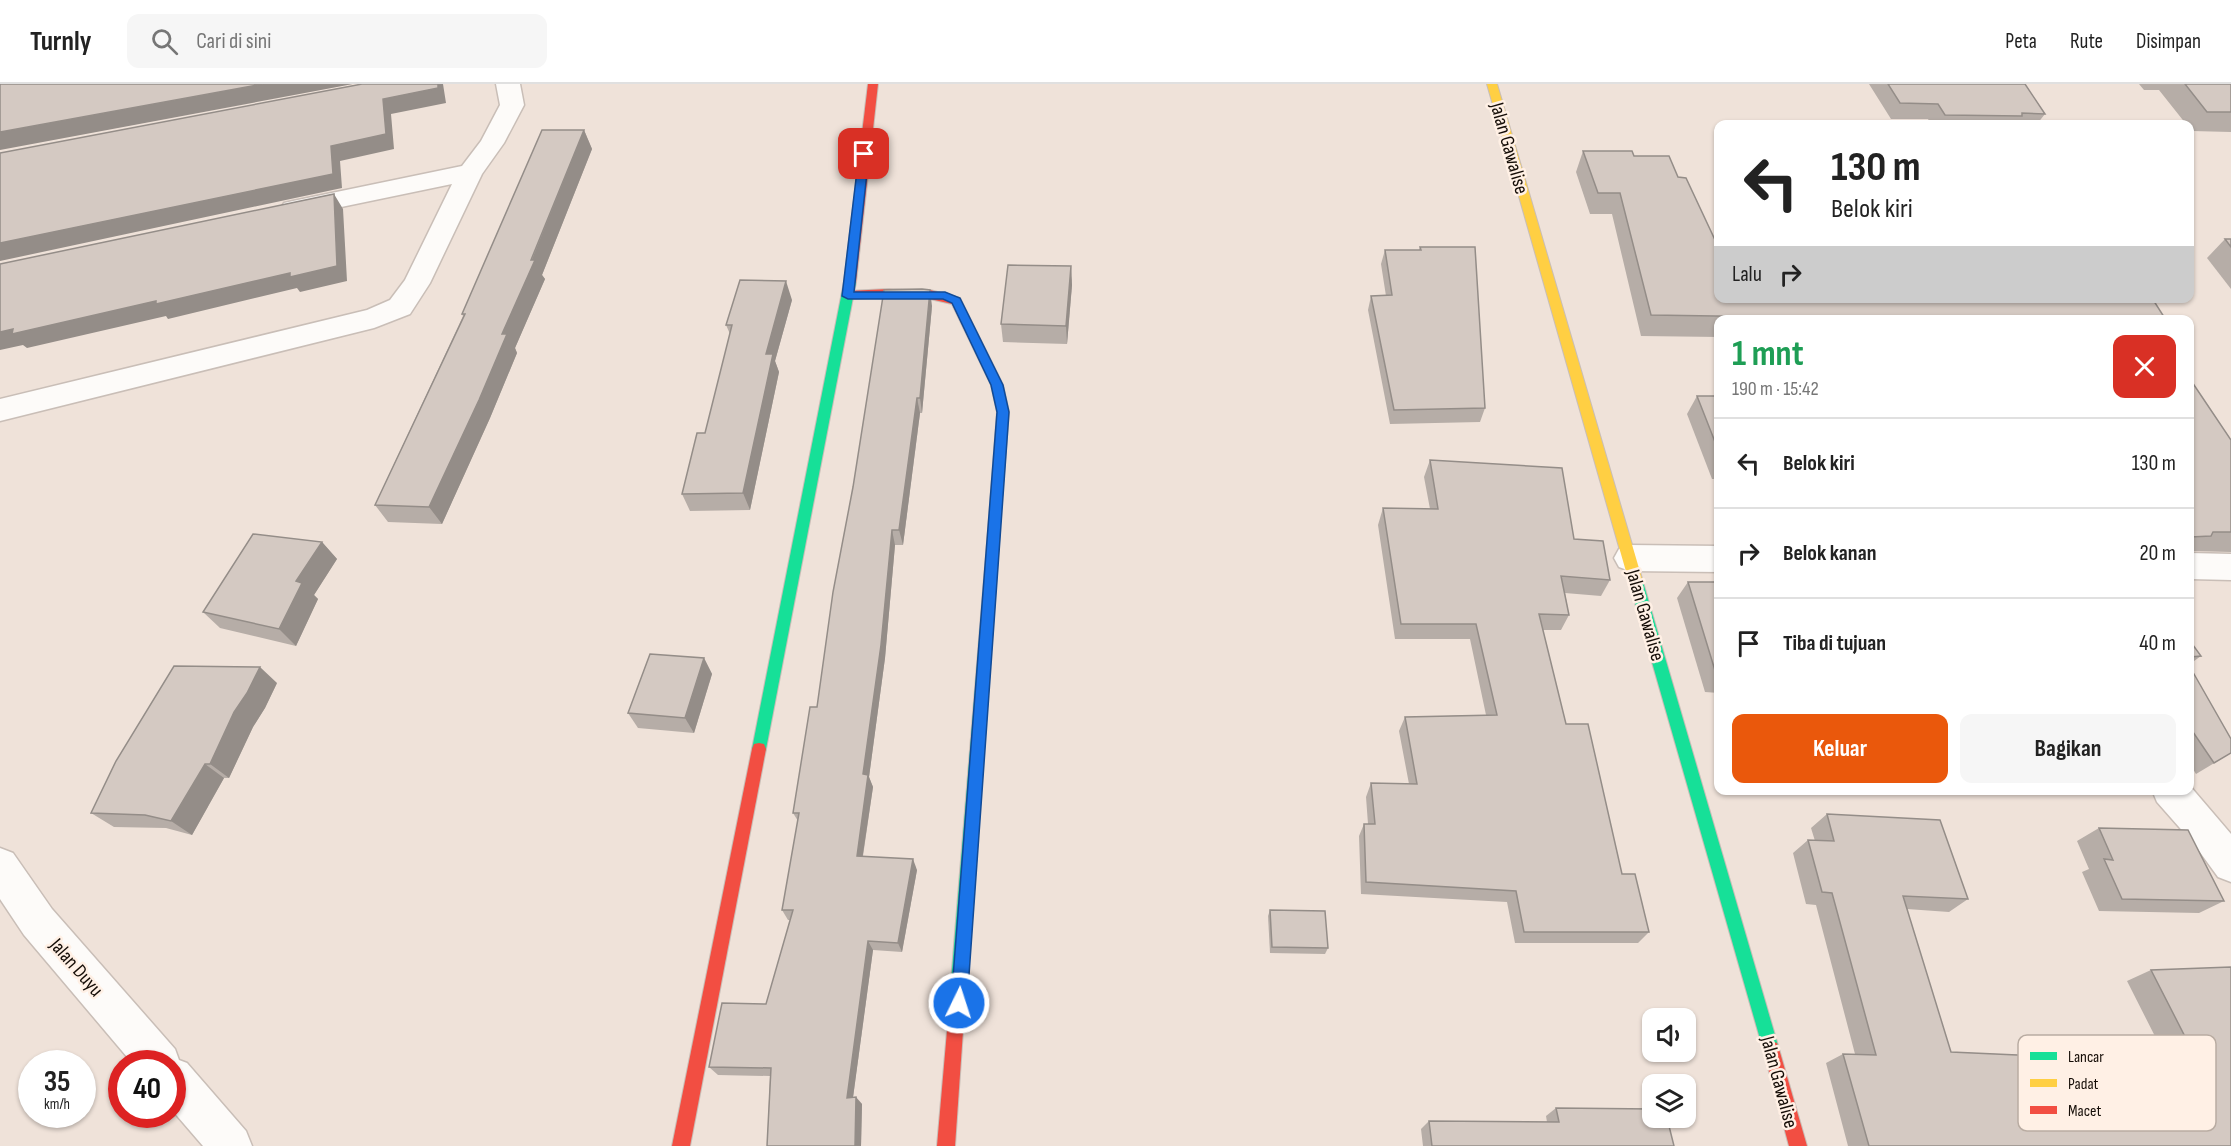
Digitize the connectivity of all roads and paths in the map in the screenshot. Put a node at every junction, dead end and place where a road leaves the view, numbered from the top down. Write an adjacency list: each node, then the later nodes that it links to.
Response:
1 (508, 84): 4 (street)
2 (873, 84): 6 (street)
3 (1492, 84): 8 (street, Jalan Gawalise)
4 (470, 172): 5 (street); 7 (street)
5 (264, 215)
6 (848, 296): 18 (street); 19 (street)
7 (0, 410)
8 (1630, 558): 9 (street); 20 (street, Jalan Gawalise)
9 (1714, 559)
10 (2194, 566): 11 (street)
11 (2231, 567)
12 (2174, 795): 13 (street)
13 (2231, 864)
14 (0, 866): 15 (street, Jalan Duyu)
15 (148, 1050)
16 (186, 1094): 17 (street)
17 (231, 1146)
18 (681, 1146)
19 (946, 1146)
20 (1798, 1146)

